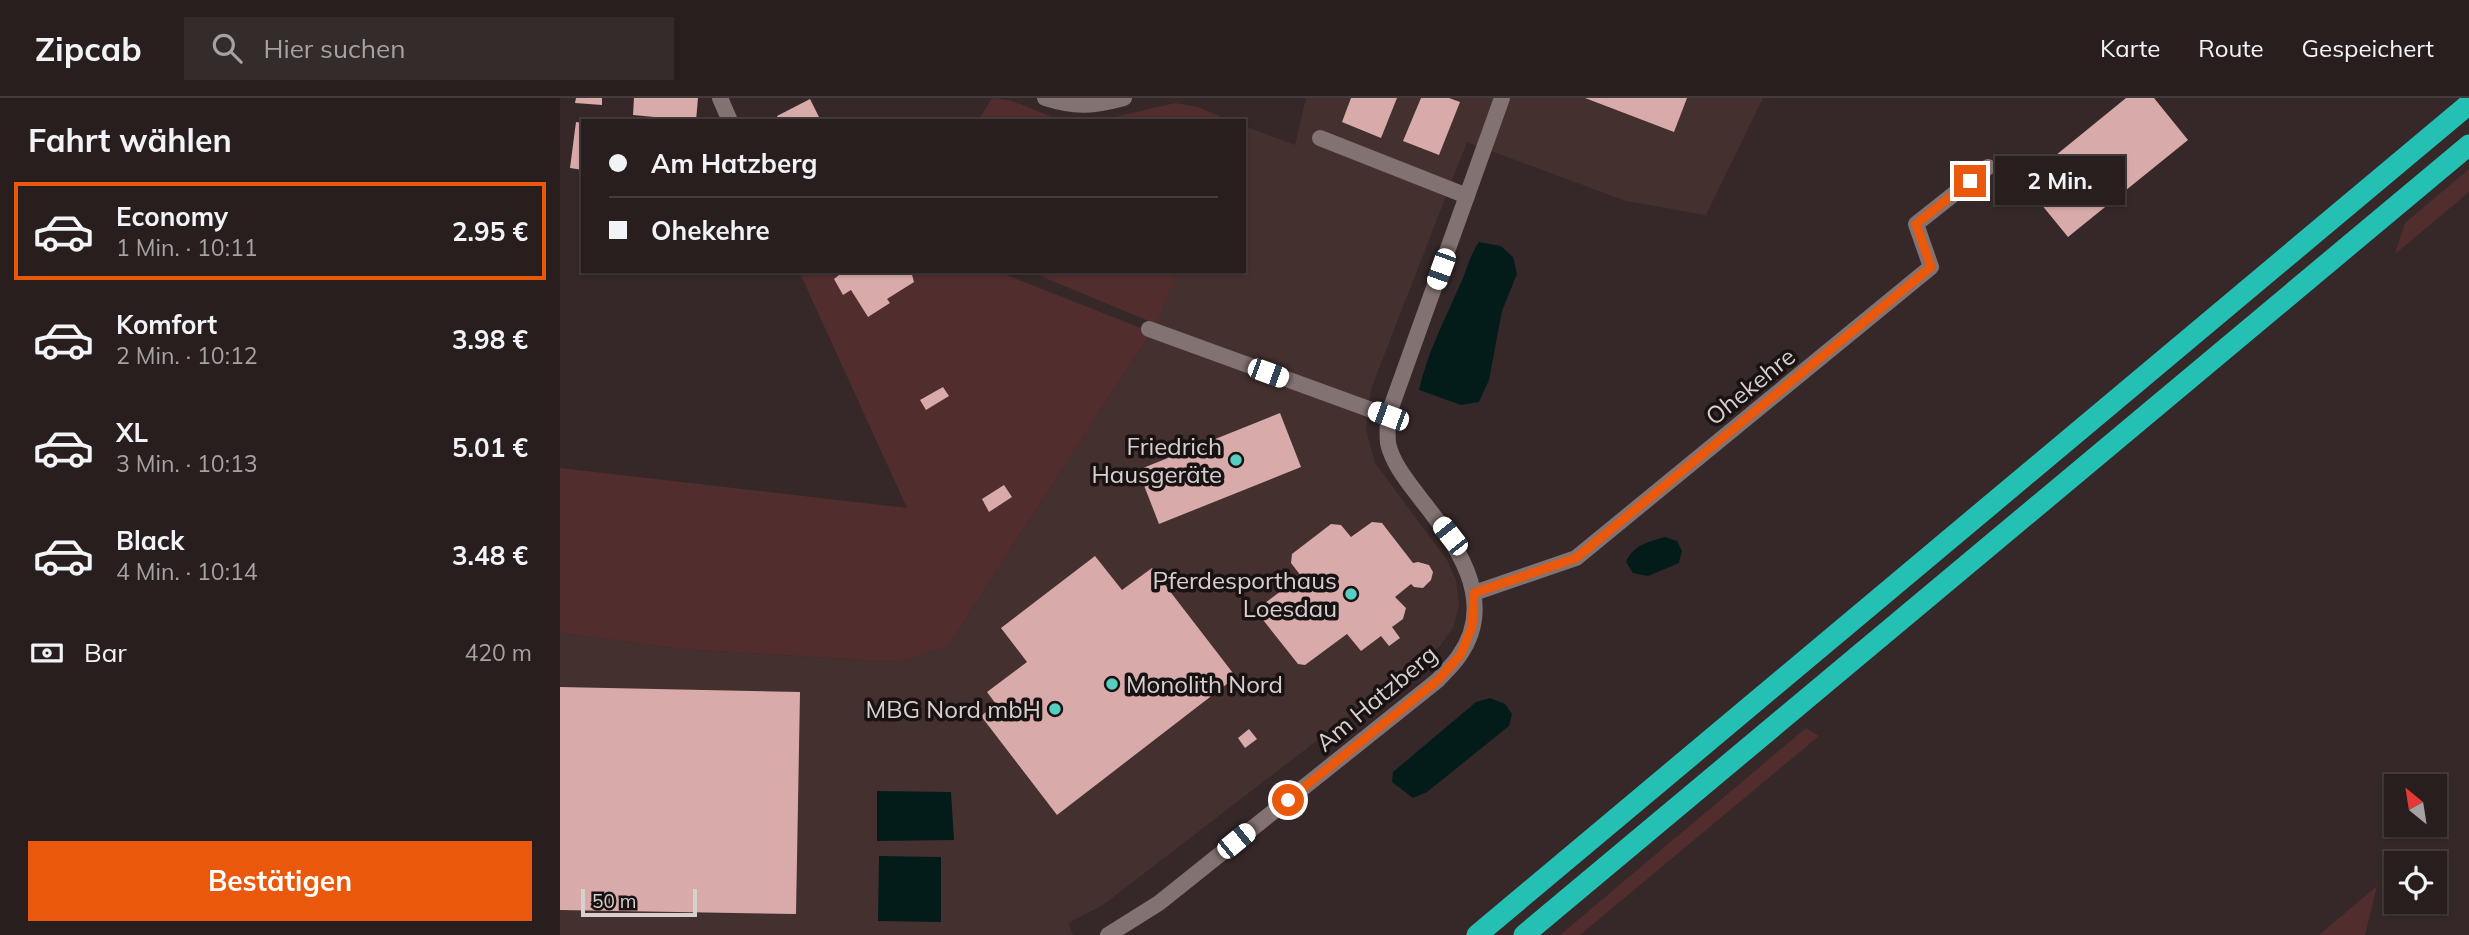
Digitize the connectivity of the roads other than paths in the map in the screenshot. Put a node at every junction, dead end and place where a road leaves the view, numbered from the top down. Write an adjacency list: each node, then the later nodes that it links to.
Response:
1 (720, 98): 6 (street)
2 (1045, 98): 3 (street)
3 (1124, 98)
4 (1502, 98): 10 (street, Am Hatzberg)
5 (2469, 104): 15 (highway)
6 (729, 119)
7 (1320, 138): 10 (street)
8 (2469, 145): 16 (highway)
9 (1988, 167): 13 (street, Ohekehre)
10 (1467, 196): 12 (street, Am Hatzberg)
11 (1149, 329): 12 (street)
12 (1388, 416): 13 (street, Am Hatzberg)
13 (1474, 593): 14 (street, Am Hatzberg)
14 (1108, 935)
15 (1477, 935)
16 (1524, 935)

